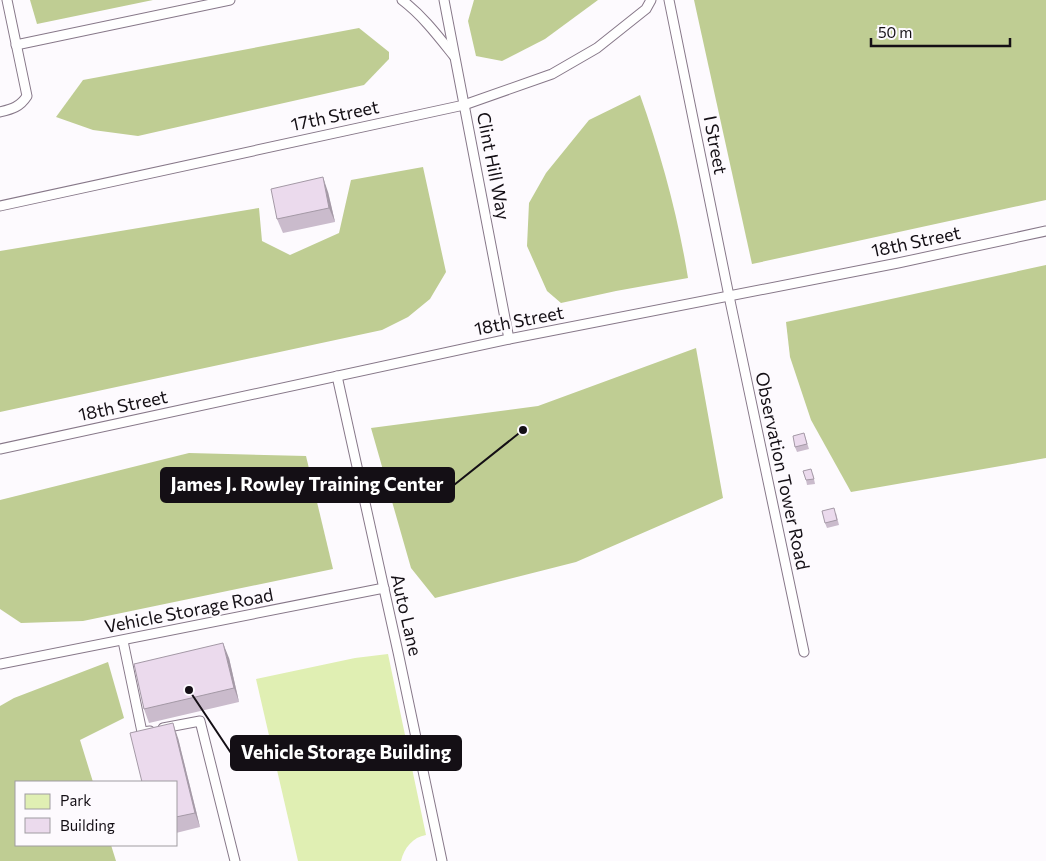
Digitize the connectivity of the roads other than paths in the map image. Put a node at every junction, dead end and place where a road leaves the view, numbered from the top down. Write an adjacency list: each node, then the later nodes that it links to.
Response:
1 (7, 0): 7 (lane)
2 (226, 0): 7 (lane)
3 (402, 0): 8 (lane)
4 (444, 0): 8 (lane, Clint Hill Way)
5 (651, 0): 9 (lane, 17th Street)
6 (668, 0): 13 (lane, I Street)
7 (16, 45): 10 (lane)
8 (456, 58): 9 (lane, Clint Hill Way)
9 (464, 105): 11 (lane, 17th Street); 14 (lane, Clint Hill Way)
10 (0, 112)
11 (0, 206)
12 (1046, 231): 13 (lane, 18th Street)
13 (728, 296): 14 (lane, 18th Street); 19 (lane, Observation Tower Road)
14 (509, 339): 15 (lane, 18th Street)
15 (337, 376): 16 (lane, 18th Street); 17 (lane, Auto Lane)
16 (0, 449)
17 (384, 588): 18 (lane, Vehicle Storage Road); 22 (lane, Auto Lane)
18 (123, 641): 20 (lane, Vehicle Storage Road); 21 (lane)
19 (804, 652)
20 (0, 664)
21 (236, 861)
22 (442, 861)

